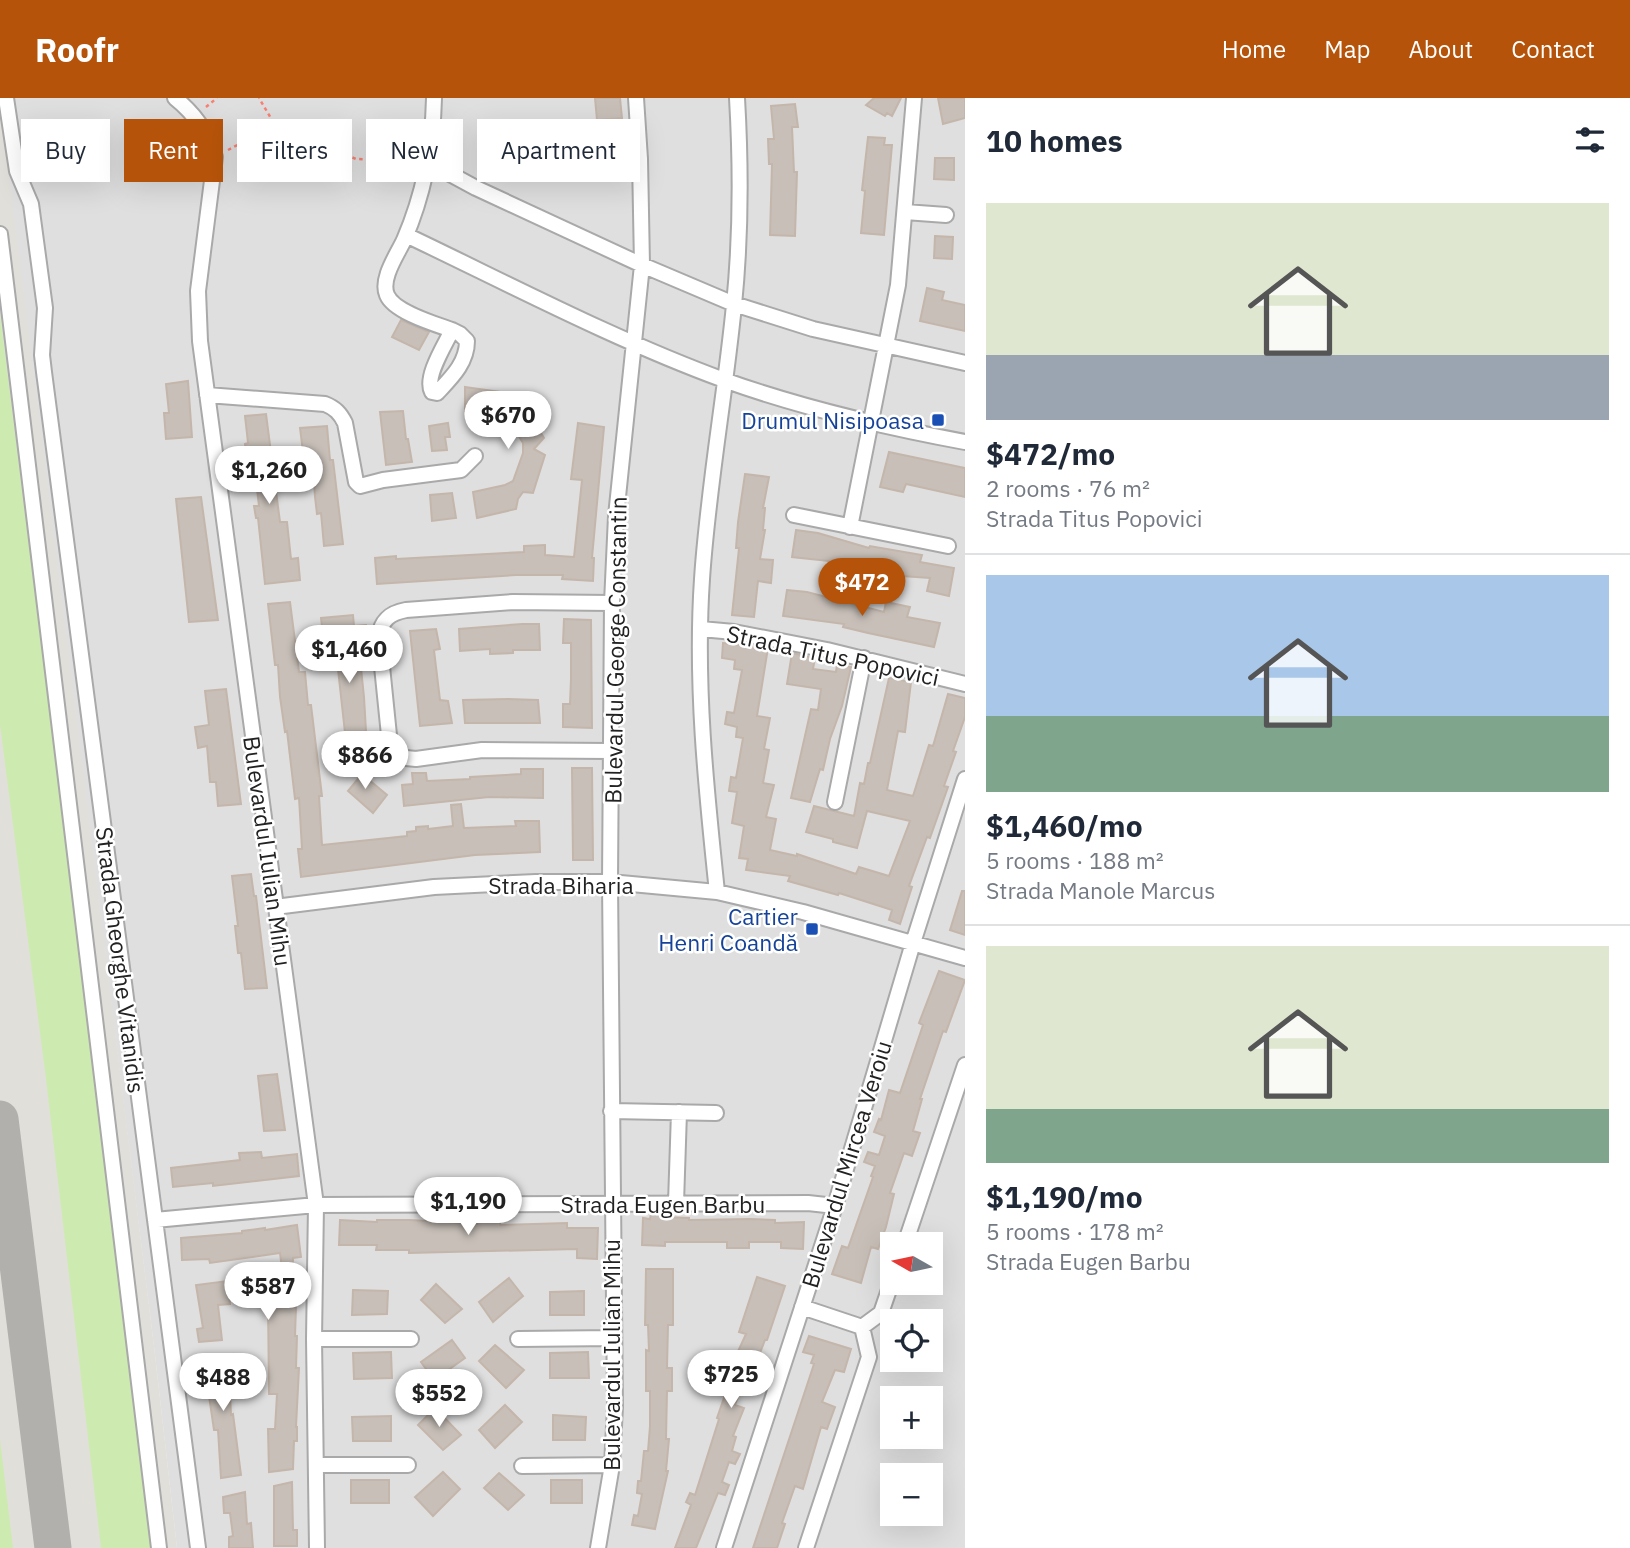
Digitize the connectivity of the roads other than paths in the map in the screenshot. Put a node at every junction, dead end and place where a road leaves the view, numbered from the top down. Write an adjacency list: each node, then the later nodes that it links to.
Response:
1 (6, 98): 48 (street, Strada Gheorghe Vitanidis)
2 (175, 98): 21 (street, Bulevardul Iulian Mihu)
3 (434, 98): 7 (street)
4 (636, 98): 14 (street, Bulevardul George Constantin)
5 (737, 98): 15 (street)
6 (914, 98): 10 (street)
7 (432, 119)
8 (463, 181): 14 (street)
9 (422, 182): 13 (street)
10 (905, 212): 11 (street); 18 (street)
11 (946, 215)
12 (0, 234): 61 (street)
13 (406, 235): 16 (street); 17 (street)
14 (642, 265): 15 (street); 17 (street, Bulevardul George Constantin)
15 (734, 304): 18 (street); 20 (street)
16 (452, 330)
17 (633, 343): 20 (street); 28 (street, Bulevardul George Constantin)
18 (887, 347): 19 (street); 22 (street)
19 (965, 363)
20 (725, 380): 22 (street); 29 (street)
21 (207, 395): 24 (street); 37 (street, Bulevardul Iulian Mihu)
22 (871, 424): 23 (street); 26 (street)
23 (965, 442)
24 (474, 456)
25 (794, 515): 26 (street)
26 (850, 527): 27 (street)
27 (948, 547)
28 (611, 603): 32 (street, Bulevardul George Constantin); 32 (street)
29 (701, 629): 30 (street, Strada Titus Popovici); 36 (street)
30 (864, 658): 31 (street, Strada Titus Popovici); 34 (street)
31 (965, 684)
32 (611, 751): 35 (street, Bulevardul George Constantin)
33 (965, 779): 38 (street, Bulevardul Mircea Veroiu)
34 (835, 802)
35 (610, 882): 36 (street, Strada Biharia); 37 (street, Strada Biharia); 41 (street, Bulevardul George Constantin)
36 (718, 892): 38 (street, Strada Biharia)
37 (275, 907): 46 (street, Bulevardul Iulian Mihu)
38 (913, 943): 39 (street, Strada Biharia); 47 (street, Bulevardul Mircea Veroiu)
39 (965, 958)
40 (965, 1065): 49 (street)
41 (611, 1111): 42 (street); 45 (street, Bulevardul George Constantin)
42 (679, 1112): 43 (street); 44 (street)
43 (716, 1113)
44 (676, 1203): 45 (street, Strada Eugen Barbu); 47 (street, Strada Eugen Barbu)
45 (611, 1204): 46 (street, Strada Eugen Barbu); 53 (street, Bulevardul Iulian Mihu)
46 (316, 1205): 48 (street, Strada Eugen Barbu); 54 (street, Bulevardul Iulian Mihu)
47 (835, 1206): 51 (street, Bulevardul Mircea Veroiu)
48 (155, 1220): 62 (street, Strada Gheorghe Vitanidis)
49 (909, 1232)
50 (887, 1295): 52 (street)
51 (802, 1307): 52 (street); 65 (street, Bulevardul Mircea Veroiu)
52 (862, 1327): 66 (street)
53 (614, 1338): 56 (street); 59 (street, Bulevardul Iulian Mihu)
54 (314, 1339): 55 (street); 57 (street, Bulevardul Iulian Mihu)
55 (411, 1339)
56 (518, 1339)
57 (316, 1465): 58 (street); 63 (street, Bulevardul Iulian Mihu)
58 (408, 1465)
59 (612, 1465): 60 (street); 64 (street, Bulevardul Iulian Mihu)
60 (522, 1466)
61 (159, 1548)
62 (198, 1548)
63 (317, 1548)
64 (598, 1548)
65 (724, 1548)
66 (806, 1548)

